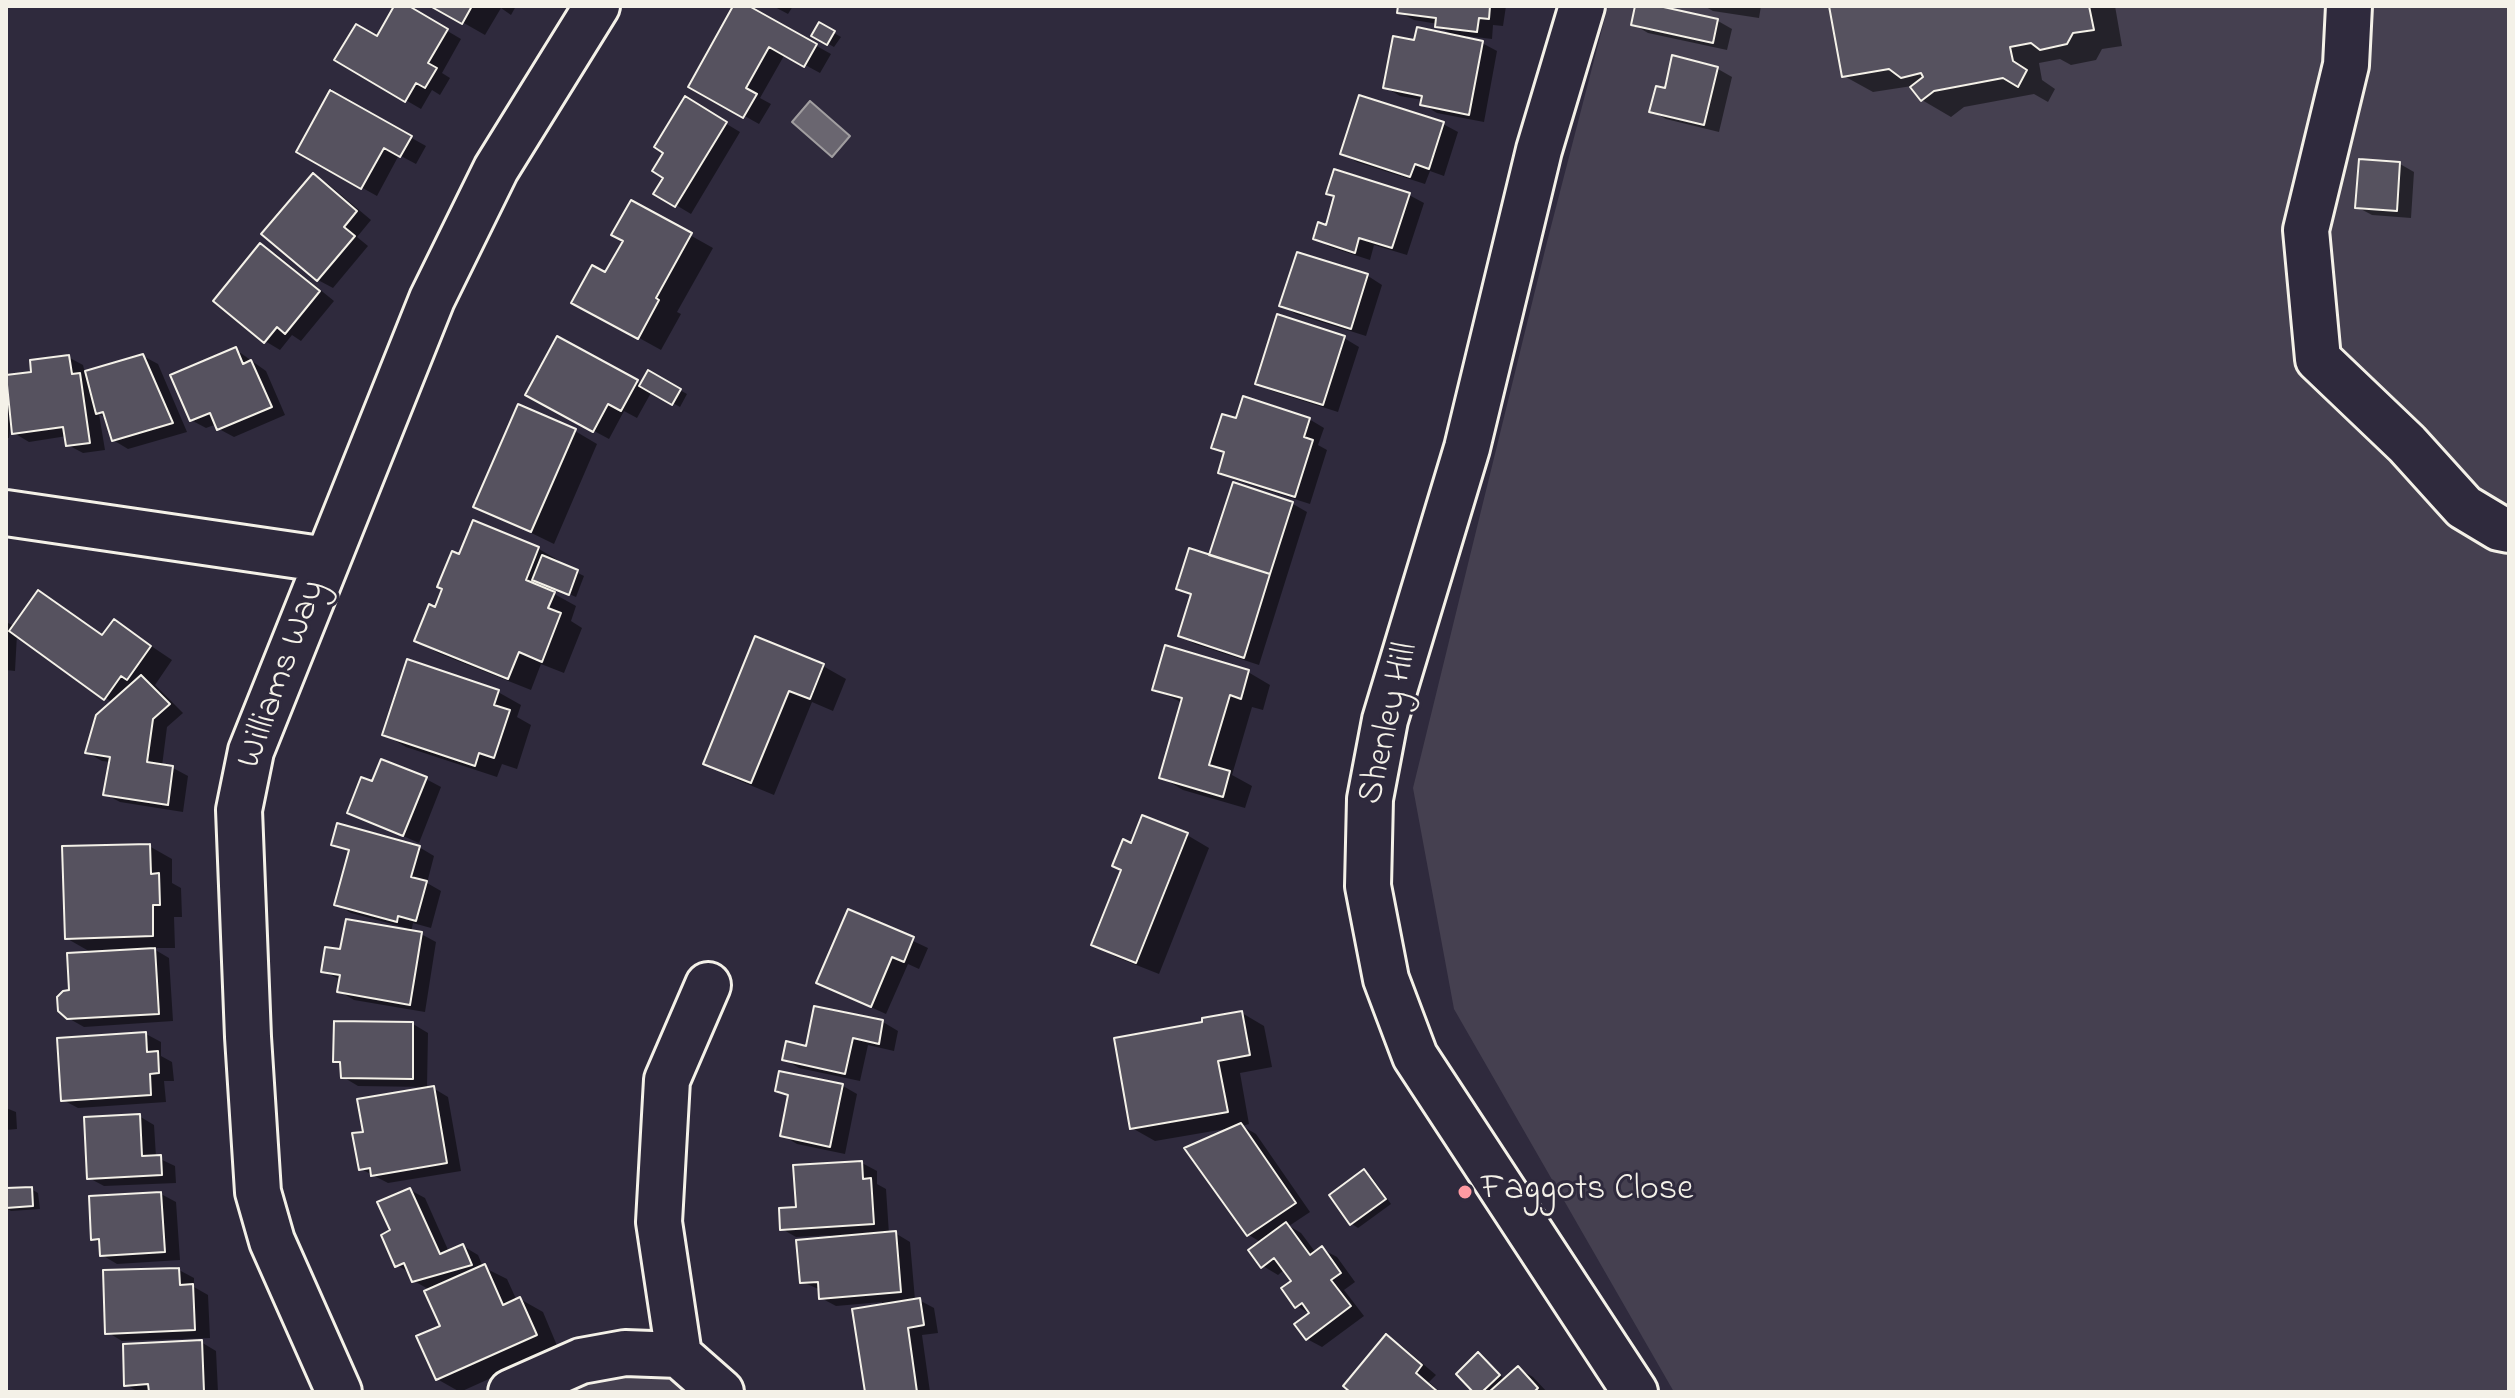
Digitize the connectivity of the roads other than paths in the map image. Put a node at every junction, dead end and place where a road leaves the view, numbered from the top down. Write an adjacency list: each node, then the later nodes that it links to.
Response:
1 (597, 6): 6 (street, Williams Way)
2 (1582, 6): 12 (street, Shenley Hill)
3 (2349, 6): 5 (street)
4 (6, 513): 6 (street)
5 (2509, 530)
6 (327, 560): 9 (street, Williams Way)
7 (708, 985): 8 (street)
8 (679, 1355): 10 (street); 11 (street)
9 (339, 1392)
10 (511, 1392)
11 (721, 1392)
12 (1635, 1392)

